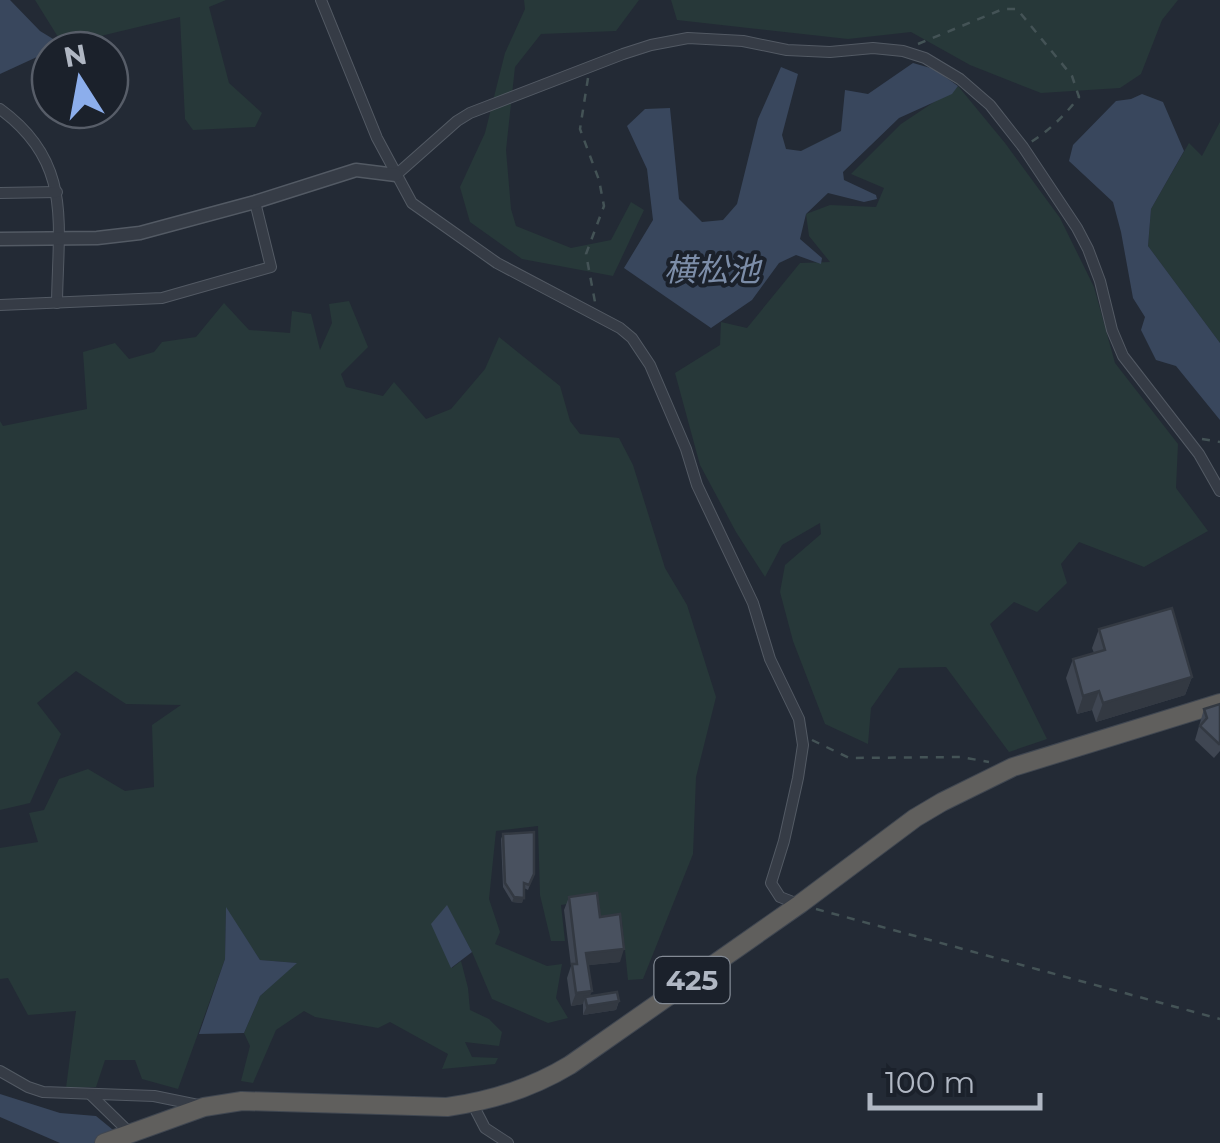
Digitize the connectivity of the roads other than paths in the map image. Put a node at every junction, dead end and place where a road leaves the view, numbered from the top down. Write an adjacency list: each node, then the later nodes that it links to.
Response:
1 (320, 0): 3 (street)
2 (0, 109): 4 (street)
3 (396, 175): 6 (street); 11 (street); 13 (street)
4 (57, 192): 5 (street); 7 (street)
5 (0, 193)
6 (255, 202): 7 (street); 9 (street)
7 (58, 238): 8 (street); 9 (street)
8 (0, 239)
9 (57, 302): 10 (street)
10 (0, 305)
11 (1220, 492)
12 (1220, 704): 13 (highway, 425)
13 (800, 904): 16 (highway, 425)
14 (0, 1070): 15 (street)
15 (90, 1094): 17 (street); 18 (street)
16 (472, 1104): 17 (highway, 425); 20 (street)
17 (204, 1107): 18 (highway, 425)
18 (130, 1133): 19 (highway, 425)
19 (104, 1143)
20 (508, 1143)

